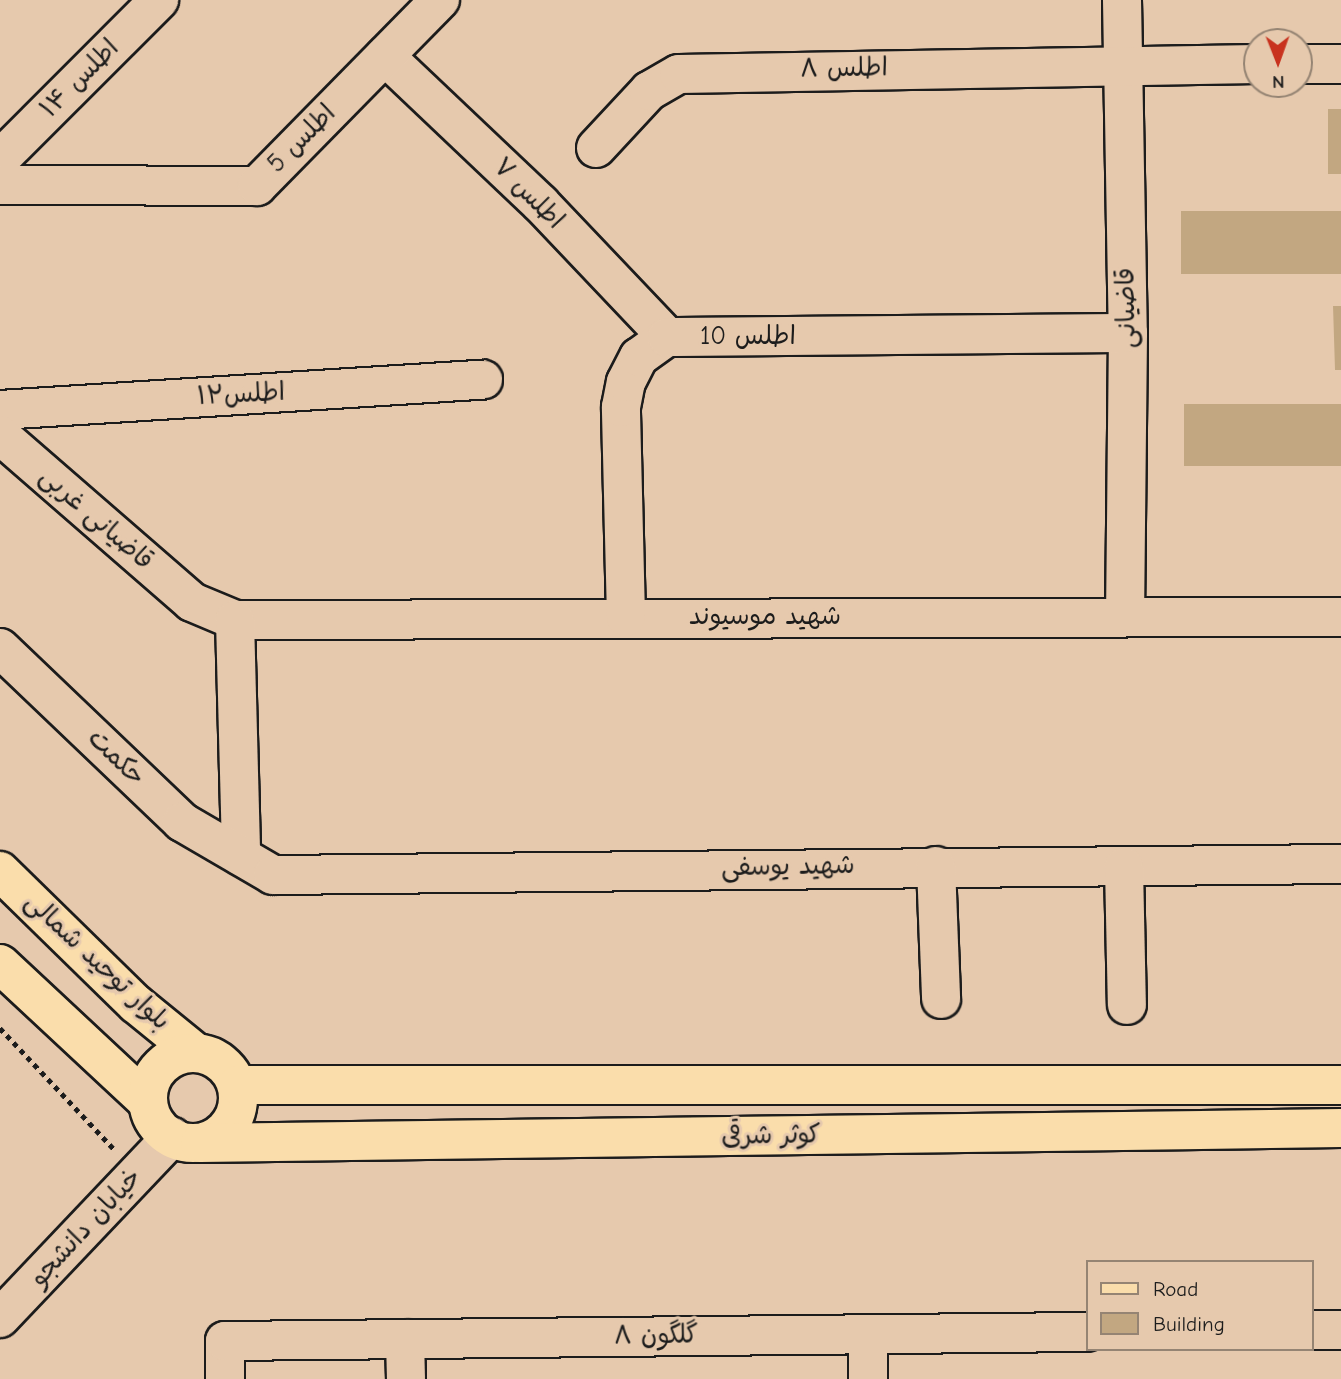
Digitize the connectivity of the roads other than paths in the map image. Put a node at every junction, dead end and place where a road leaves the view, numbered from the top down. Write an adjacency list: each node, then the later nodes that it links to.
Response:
1 (159, 0): 10 (street, اطلس ۱۴)
2 (440, 0): 4 (street, اطلس 5)
3 (1122, 0): 8 (street, قاضیانی)
4 (385, 56): 11 (street, اطلس 5); 13 (street, اطلس ۷)
5 (1243, 64): 8 (street, اطلس ۸)
6 (1313, 64): 7 (street)
7 (1341, 64)
8 (1122, 65): 9 (street, اطلس ۸); 12 (street, قاضیانی)
9 (596, 148)
10 (0, 159)
11 (0, 185)
12 (1128, 333): 13 (street, اطلس 10); 18 (street, قاضیانی)
13 (667, 337): 19 (street, اطلس 10)
14 (483, 380): 15 (street, اطلس۱۲)
15 (0, 410)
16 (0, 435): 17 (street, قاضیانی غربی)
17 (192, 602): 21 (street, شهید موسیوند)
18 (1125, 615): 19 (street, شهید موسیوند); 20 (street, شهید موسیوند)
19 (626, 617): 21 (street, شهید موسیوند)
20 (1341, 617)
21 (235, 620): 23 (street)
22 (0, 648): 23 (street, حکمت)
23 (241, 856): 25 (street, شهید یوسفی)
24 (1341, 864): 26 (street, شهید یوسفی)
25 (936, 866): 26 (street, شهید یوسفی); 29 (street)
26 (1124, 867): 30 (street)
27 (0, 871): 31 (main road, بلوار توحید شمالی)
28 (0, 964): 34 (main road)
29 (941, 999)
30 (1127, 1005)
31 (195, 1052): 32 (main road); 34 (main road)
32 (237, 1085): 33 (main road, کوثر شرقی); 36 (main road)
33 (1341, 1085)
34 (147, 1101): 36 (main road)
35 (1341, 1128): 36 (main road, کوثر شرقی)
36 (186, 1140): 37 (street, خیابان دانشجو)
37 (0, 1318)
38 (1341, 1329): 39 (street)
39 (1313, 1330)
40 (1086, 1332): 41 (street, گلگون ۸)
41 (868, 1334): 42 (street, گلگون ۸); 45 (street)
42 (405, 1339): 43 (street, گلگون ۸); 44 (street)
43 (225, 1379)
44 (406, 1379)
45 (868, 1379)

